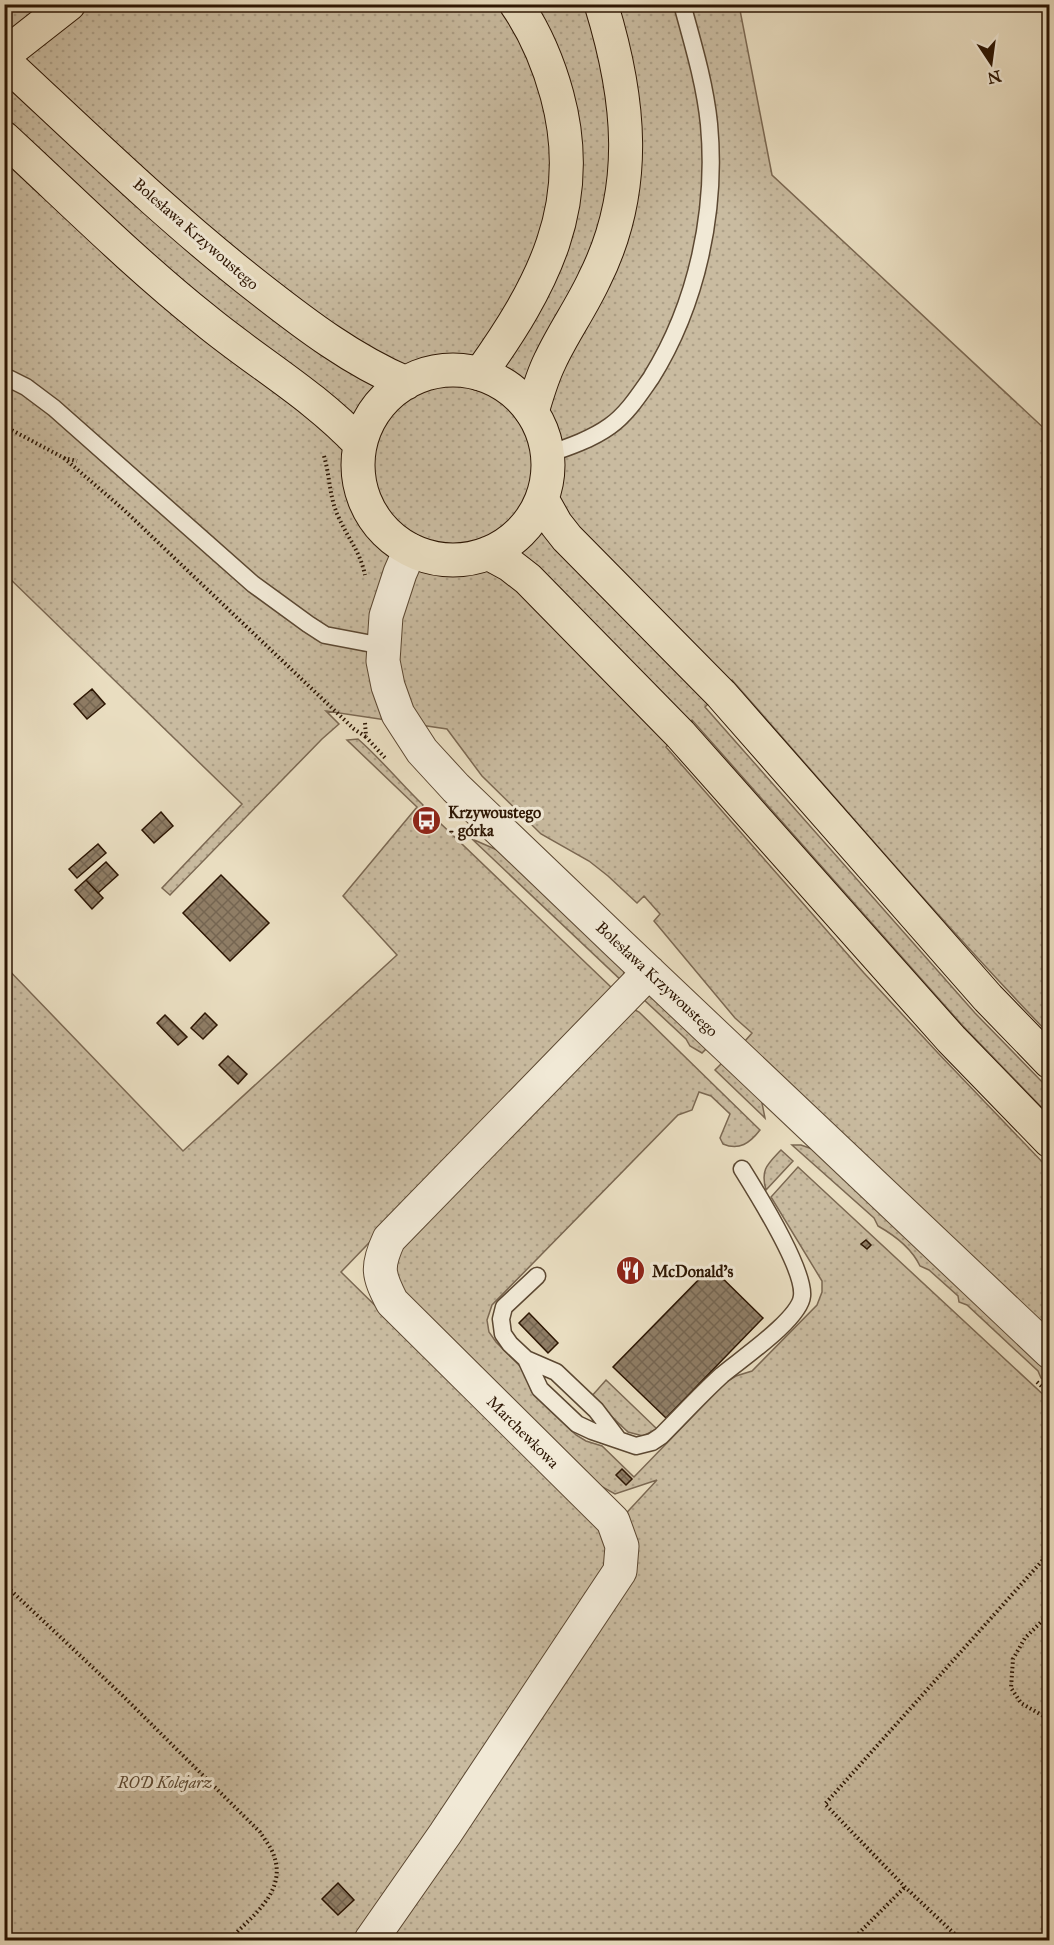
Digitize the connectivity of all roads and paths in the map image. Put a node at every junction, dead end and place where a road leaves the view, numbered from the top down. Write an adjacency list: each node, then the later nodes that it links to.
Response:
1 (36, 4): 6 (main road)
2 (69, 4): 7 (main road)
3 (516, 4): 10 (main road)
4 (601, 4): 13 (main road)
5 (682, 4): 17 (lane)
6 (4, 38)
7 (4, 55)
8 (4, 61): 12 (main road, Bolesława Krzywoustego)
9 (11, 144): 15 (main road)
10 (480, 374): 12 (main road); 13 (main road)
11 (4, 376): 19 (lane)
12 (406, 382): 15 (main road)
13 (532, 412): 17 (main road)
14 (4, 426): 18 (path)
15 (360, 444): 21 (main road)
16 (322, 452): 23 (path)
17 (548, 453): 20 (main road)
18 (64, 458): 19 (path); 27 (path)
19 (116, 464): 24 (lane)
20 (542, 499): 22 (main road); 29 (main road)
21 (410, 550): 22 (main road); 24 (street, Bolesława Krzywoustego)
22 (489, 553): 30 (main road)
23 (364, 583)
24 (383, 646): 28 (street, Bolesława Krzywoustego)
25 (364, 713): 26 (path)
26 (365, 723)
27 (366, 737)
28 (649, 972): 33 (street, Bolesława Krzywoustego); 44 (street, Marchewkowa)
29 (1050, 1062)
30 (1050, 1142)
31 (742, 1168): 35 (lane)
32 (537, 1276): 34 (lane)
33 (1050, 1352)
34 (526, 1359): 35 (lane); 35 (lane)
35 (618, 1439)
36 (1050, 1552): 40 (path)
37 (4, 1584): 43 (path)
38 (1050, 1613): 39 (path)
39 (1050, 1720)
40 (905, 1887): 45 (path); 46 (path)
41 (4, 1937): 42 (path)
42 (8, 1941)
43 (229, 1941)
44 (371, 1941)
45 (852, 1941)
46 (961, 1941)

